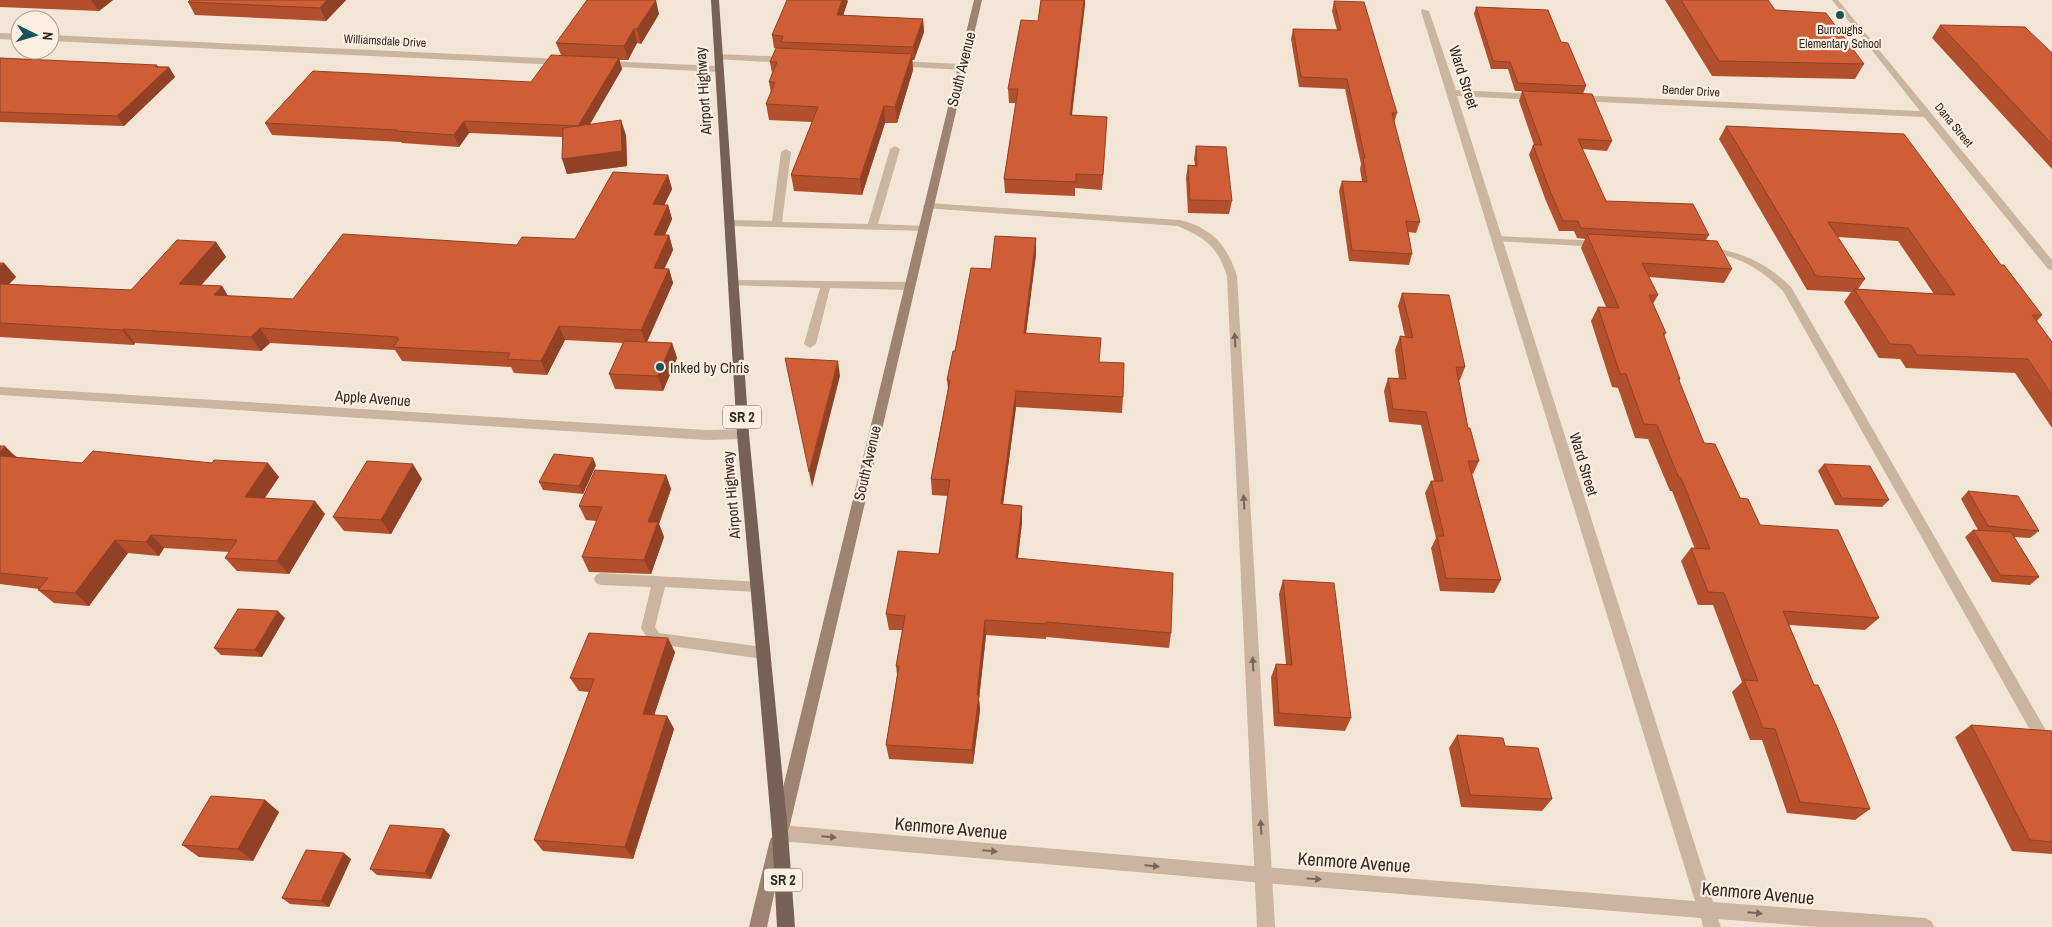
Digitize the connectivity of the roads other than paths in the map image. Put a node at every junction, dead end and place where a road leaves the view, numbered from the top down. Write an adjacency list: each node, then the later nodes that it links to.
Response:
1 (715, 0): 9 (main road, Airport Highway / SR 2)
2 (978, 0): 11 (street, South Avenue)
3 (1835, 0): 15 (street, Dana Street)
4 (1425, 10): 12 (street, Ward Street)
5 (60, 38): 7 (street, Williamsdale Drive)
6 (796, 60): 9 (street)
7 (574, 62)
8 (594, 63): 9 (street)
9 (718, 63): 19 (main road, Airport Highway / SR 2)
10 (884, 64): 11 (street)
11 (962, 67): 18 (street, South Avenue)
12 (1452, 93): 13 (street); 23 (street, Ward Street)
13 (1552, 97)
14 (1572, 98): 15 (street, Bender Drive)
15 (1929, 114): 26 (street, Dana Street)
16 (895, 149): 21 (street)
17 (786, 152): 20 (street)
18 (928, 206): 22 (street, South Avenue); 39 (street, one-way to 18)
19 (729, 223): 20 (street); 27 (main road, Airport Highway / SR 2)
20 (777, 223): 21 (street)
21 (872, 227): 22 (street)
22 (923, 229): 29 (street, South Avenue)
23 (1498, 239): 24 (street); 40 (street, Ward Street)
24 (1614, 245)
25 (1692, 250): 37 (street)
26 (2050, 264)
27 (733, 283): 28 (street); 32 (main road, Airport Highway / SR 2)
28 (826, 284): 29 (street); 30 (street)
29 (909, 286): 38 (street, South Avenue)
30 (810, 344)
31 (0, 391): 32 (street, Apple Avenue)
32 (743, 434): 35 (main road, Airport Highway / SR 2)
33 (601, 579): 34 (street)
34 (659, 582): 35 (street); 36 (street)
35 (757, 586): 36 (main road, Airport Highway / SR 2)
36 (763, 653): 38 (main road, Airport Highway / SR 2)
37 (2052, 756)
38 (780, 833): 39 (street, Kenmore Avenue, one-way to 39); 41 (street, South Avenue); 42 (main road, Airport Highway / SR 2)
39 (1264, 875): 40 (street, Kenmore Avenue, one-way to 40); 43 (street)
40 (1706, 909): 44 (street, Ward Street); 45 (street, Kenmore Avenue, one-way to 45)
41 (758, 927)
42 (786, 927)
43 (1266, 927)
44 (1712, 927)
45 (1925, 927)

